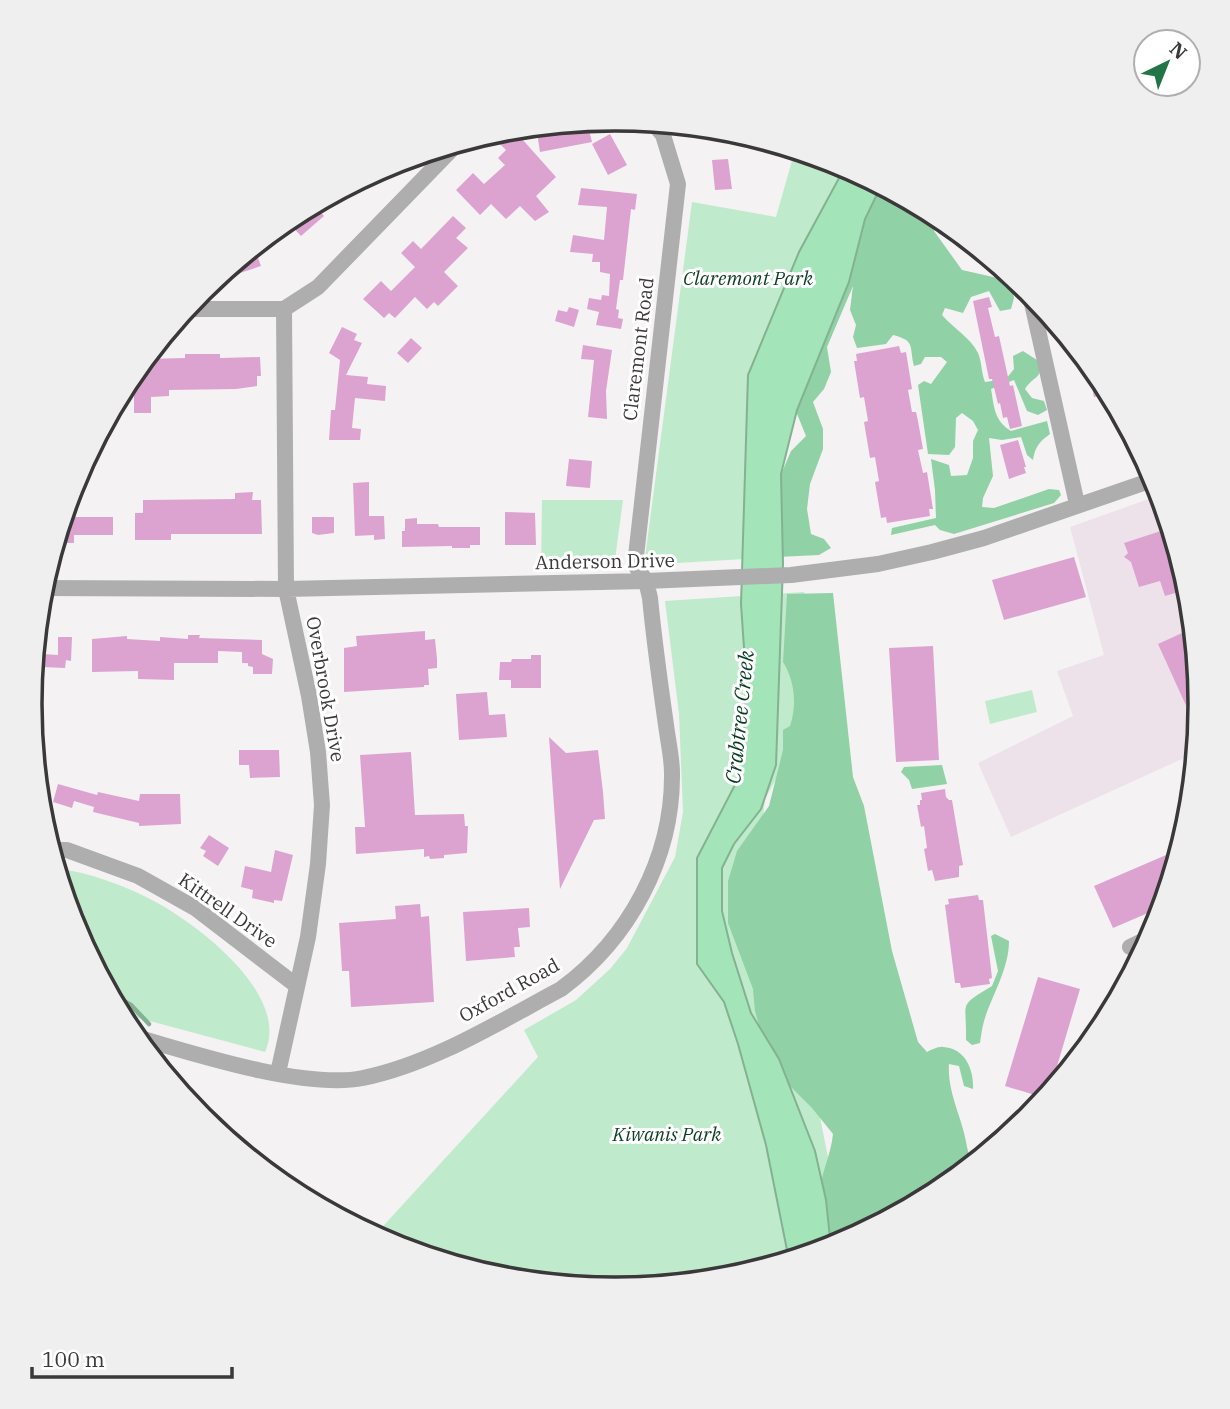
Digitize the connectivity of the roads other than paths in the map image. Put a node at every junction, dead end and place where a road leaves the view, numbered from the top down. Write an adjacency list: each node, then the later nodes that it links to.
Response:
1 (662, 134): 8 (street, Claremont Road)
2 (443, 158): 4 (street)
3 (201, 309): 4 (street)
4 (284, 309): 10 (street, Overbrook Drive)
5 (1033, 313): 7 (street)
6 (1143, 483): 7 (street, Anderson Drive)
7 (1077, 505): 8 (street, Anderson Drive)
8 (646, 582): 10 (street, Anderson Drive); 16 (street, Oxford Road)
9 (54, 588): 10 (street, Anderson Drive)
10 (286, 589): 14 (street, Overbrook Drive)
11 (61, 850): 14 (street, Kittrell Drive)
12 (1135, 945): 13 (street)
13 (1130, 947)
14 (297, 986): 16 (street, Overbrook Drive)
15 (152, 1041): 16 (street, Oxford Road)
16 (278, 1073)

